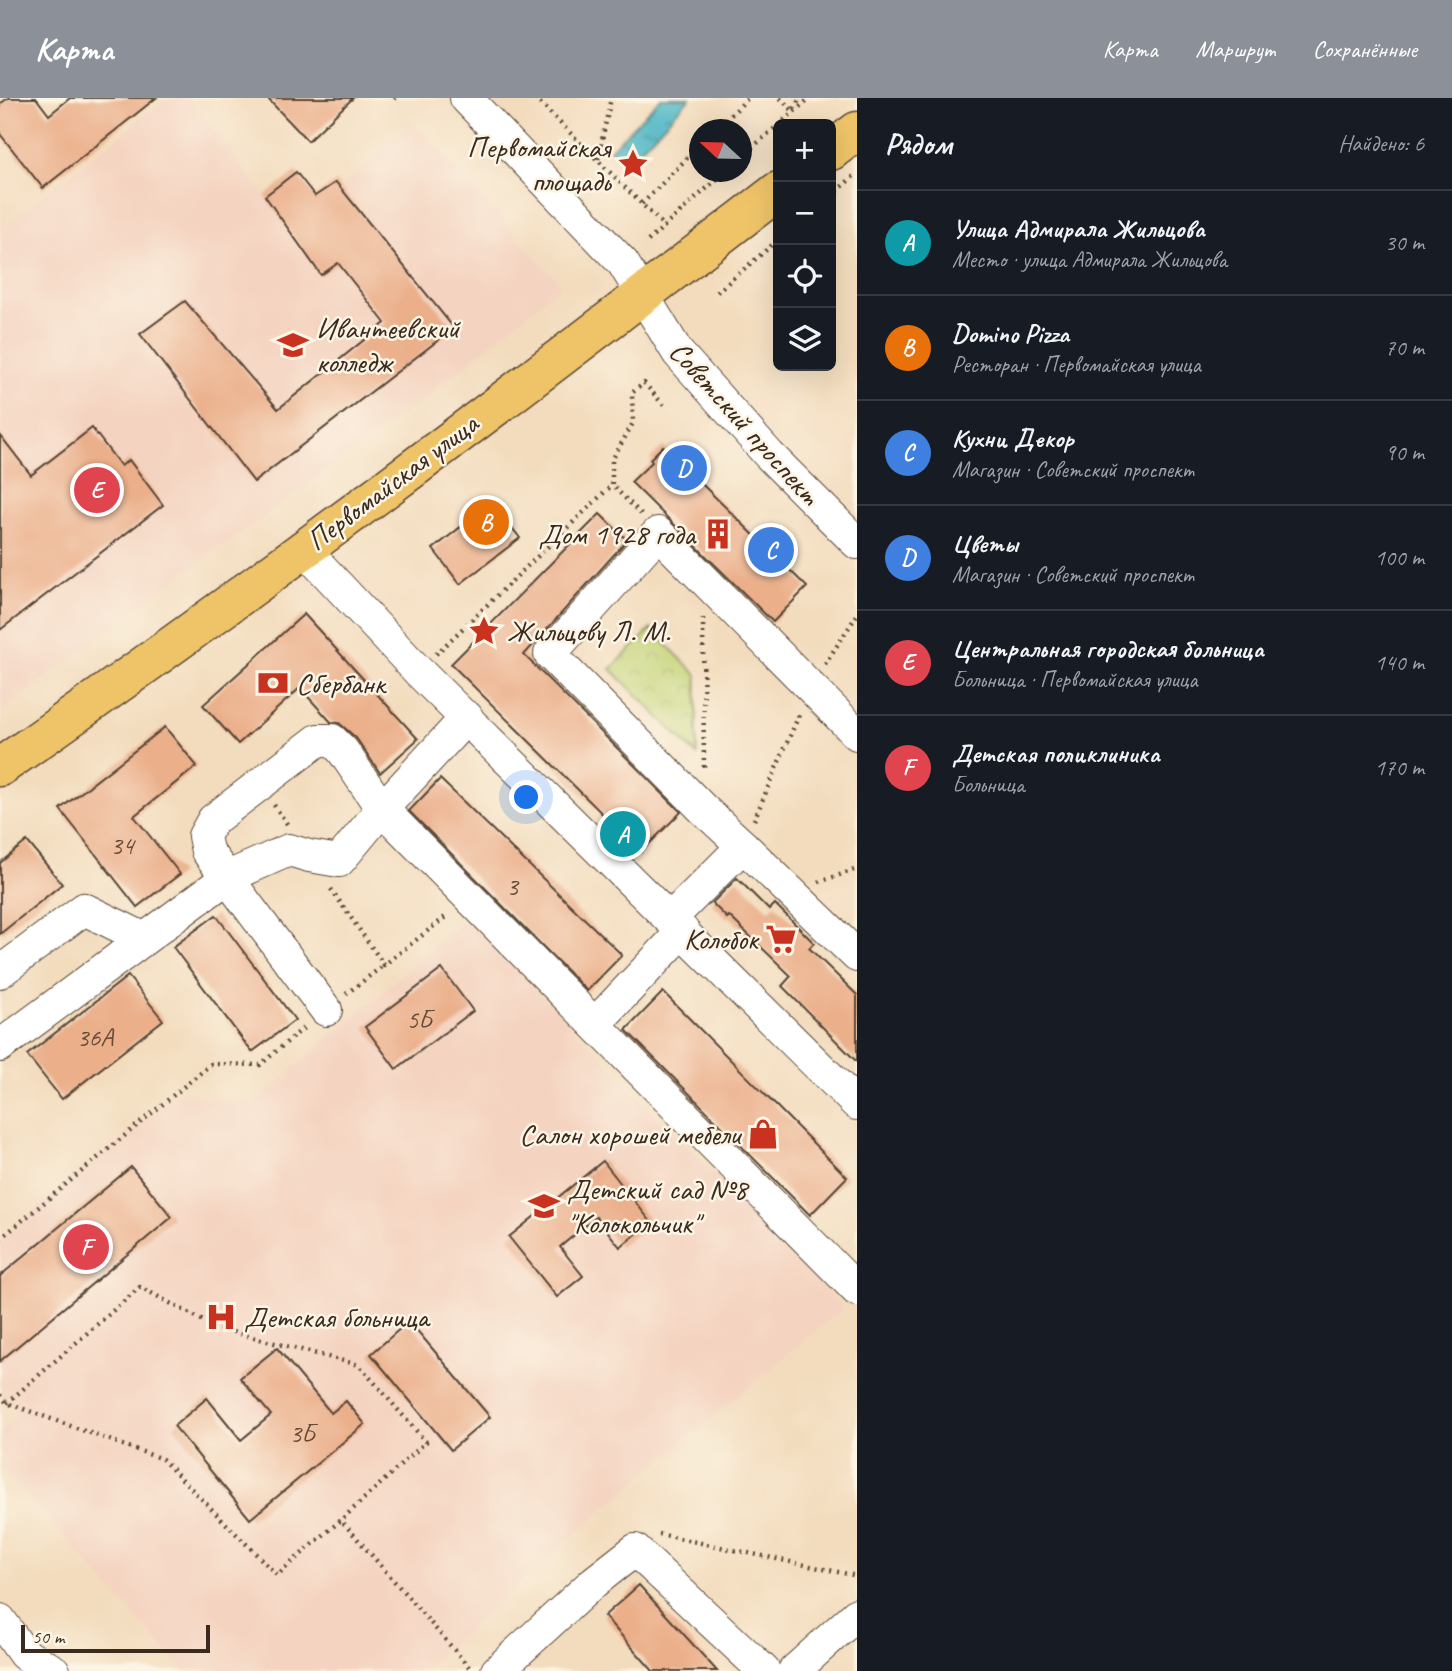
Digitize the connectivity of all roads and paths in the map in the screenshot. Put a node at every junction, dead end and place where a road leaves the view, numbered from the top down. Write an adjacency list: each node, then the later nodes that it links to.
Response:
1 (466, 98): 22 (street, Советский проспект)
2 (534, 98): 13 (path)
3 (611, 98): 13 (path)
4 (748, 98): 9 (path)
5 (780, 98): 8 (path)
6 (800, 98): 8 (path)
7 (810, 98): 8 (path)
8 (793, 111): 10 (path)
9 (727, 119)
10 (752, 147)
11 (849, 151): 15 (path)
12 (689, 156): 17 (path)
13 (598, 160): 17 (path)
14 (714, 182): 18 (path)
15 (836, 184)
16 (773, 195): 22 (main road, Первомайская улица)
17 (642, 204): 18 (path)
18 (665, 227): 19 (path)
19 (648, 241)
20 (773, 244): 21 (path)
21 (717, 292)
22 (643, 296): 26 (street, Советский проспект); 27 (main road, Первомайская улица)
23 (667, 409): 24 (path)
24 (612, 485): 25 (path); 30 (path)
25 (658, 533): 28 (street); 37 (street)
26 (857, 543)
27 (303, 548): 30 (street); 34 (main road, Первомайская улица)
28 (702, 579): 31 (street); 37 (path)
29 (857, 615): 31 (path)
30 (418, 671): 32 (street)
31 (810, 688): 33 (street); 38 (path)
32 (467, 717): 36 (street); 44 (street)
33 (857, 734)
34 (0, 767)
35 (260, 783): 36 (street); 39 (path); 41 (street)
36 (382, 809): 39 (street); 50 (street)
37 (704, 810): 38 (street)
38 (743, 846): 42 (street); 44 (street)
39 (309, 856): 41 (street); 47 (path)
40 (857, 869): 42 (path)
41 (228, 877): 45 (street); 49 (street)
42 (792, 892): 46 (street)
43 (457, 908): 47 (path)
44 (677, 925): 50 (street); 52 (street)
45 (143, 938): 48 (street); 51 (street)
46 (857, 956)
47 (384, 965): 49 (path)
48 (0, 972)
49 (326, 1010): 53 (path)
50 (596, 1023): 54 (street)
51 (0, 1046)
52 (857, 1104)
53 (0, 1239)
54 (853, 1279)
55 (0, 1395): 56 (path)
56 (8, 1403): 57 (path); 57 (path)
57 (341, 1520): 61 (path)
58 (857, 1614): 64 (street)
59 (0, 1620): 60 (street)
60 (18, 1663): 62 (street)
61 (483, 1669): 63 (street)
62 (54, 1671)
63 (764, 1671)
64 (794, 1671)

